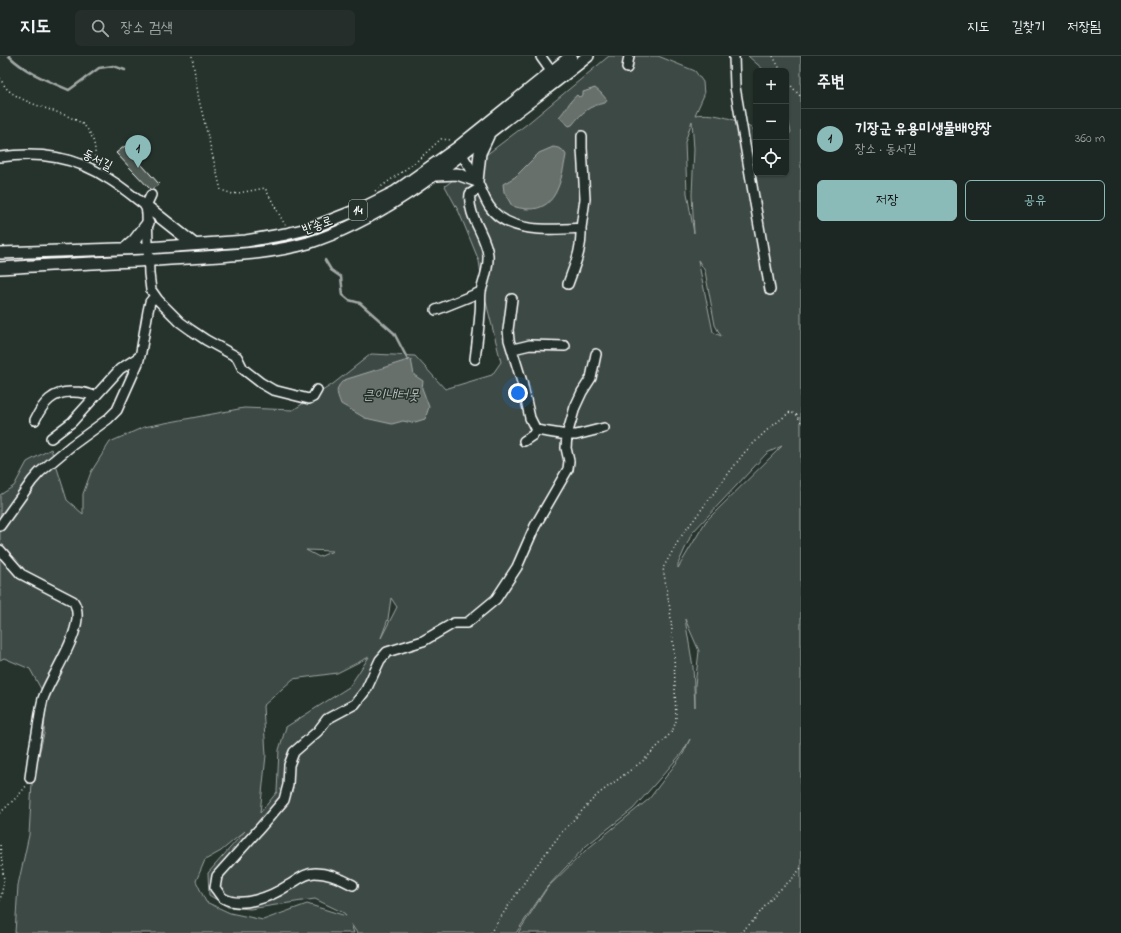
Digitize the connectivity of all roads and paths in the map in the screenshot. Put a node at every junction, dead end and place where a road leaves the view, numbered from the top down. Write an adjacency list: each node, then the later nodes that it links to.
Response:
1 (192, 56): 25 (path)
2 (541, 56): 10 (street)
3 (571, 56): 10 (main road, 반송로 / 14)
4 (588, 56): 14 (main road, 반송로 / 14)
5 (629, 56): 8 (street)
6 (734, 56): 36 (street)
7 (773, 56): 9 (path)
8 (627, 68)
9 (779, 68)
10 (551, 71): 16 (main road, 반송로 / 14)
11 (0, 78): 18 (path)
12 (789, 83): 13 (path)
13 (801, 97)
14 (490, 132): 16 (main road, 반송로 / 14); 20 (main road)
15 (582, 136): 26 (street)
16 (459, 151): 19 (main road, 반송로 / 14); 20 (street); 21 (path); 27 (main road, 반송로 / 14)
17 (0, 157): 18 (street, 동서길)
18 (92, 169): 23 (street, 동서길)
19 (436, 174): 20 (main road); 32 (main road, 반송로 / 14)
20 (479, 184): 26 (street); 37 (street)
21 (374, 192)
22 (151, 195): 23 (street)
23 (146, 206): 24 (street); 28 (main road)
24 (148, 223): 29 (main road); 30 (street)
25 (286, 226)
26 (581, 228): 35 (street)
27 (214, 243): 28 (main road, 반송로 / 14); 32 (main road)
28 (194, 244): 30 (main road, 반송로 / 14)
29 (126, 248): 30 (main road, 반송로 / 14); 31 (main road, 반송로 / 14)
30 (148, 248): 33 (street)
31 (0, 253)
32 (188, 258): 33 (main road, 반송로 / 14)
33 (148, 261): 34 (main road, 반송로 / 14); 38 (street)
34 (0, 268)
35 (568, 284)
36 (770, 290)
37 (481, 292): 40 (street); 45 (street)
38 (155, 296): 44 (street); 46 (street)
39 (512, 299): 42 (street)
40 (436, 310)
41 (565, 346): 42 (street)
42 (513, 349): 51 (street)
43 (596, 354): 52 (street)
44 (139, 357): 47 (street); 55 (street)
45 (475, 359)
46 (317, 390)
47 (94, 396): 48 (street); 53 (street)
48 (35, 420)
49 (801, 422): 63 (path)
50 (604, 428): 52 (street)
51 (536, 430): 52 (street); 54 (street)
52 (567, 435): 61 (street)
53 (51, 438)
54 (524, 441)
55 (0, 526)
56 (0, 550): 57 (street)
57 (30, 778): 58 (path)
58 (0, 813)
59 (0, 845): 62 (path)
60 (801, 868): 64 (path)
61 (353, 885)
62 (0, 901)
63 (490, 933)
64 (740, 933)

